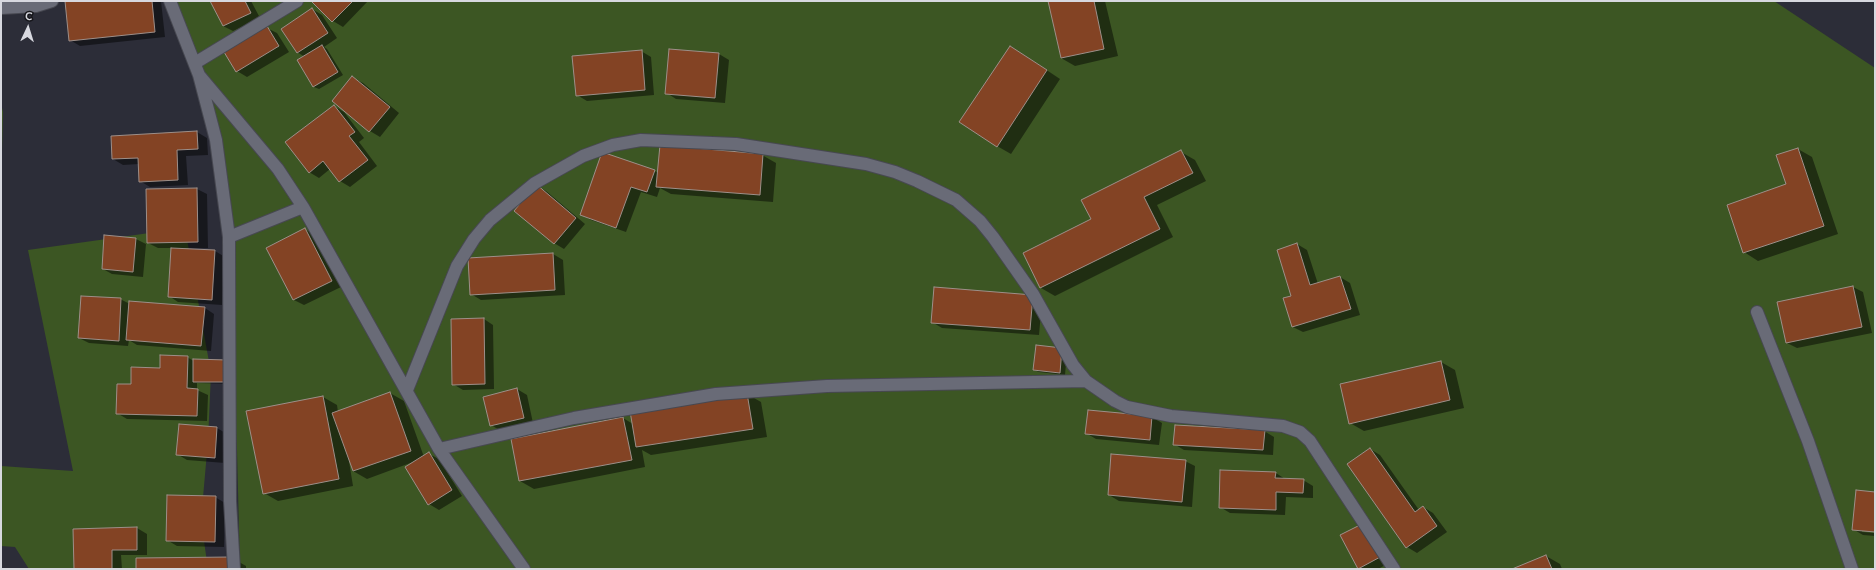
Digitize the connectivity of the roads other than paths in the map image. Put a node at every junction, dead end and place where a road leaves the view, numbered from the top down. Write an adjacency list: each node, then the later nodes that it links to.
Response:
1 (52, 1): 4 (street)
2 (170, 1): 5 (street)
3 (296, 1): 5 (street)
4 (1, 8)
5 (195, 63): 6 (street)
6 (199, 75): 7 (street); 8 (street)
7 (303, 207): 8 (street); 11 (street)
8 (229, 237): 13 (street)
9 (1757, 312): 16 (street)
10 (1086, 381): 11 (street); 12 (street); 15 (street)
11 (407, 390): 12 (street)
12 (438, 449): 14 (street)
13 (234, 569)
14 (524, 569)
15 (1394, 569)
16 (1852, 569)

